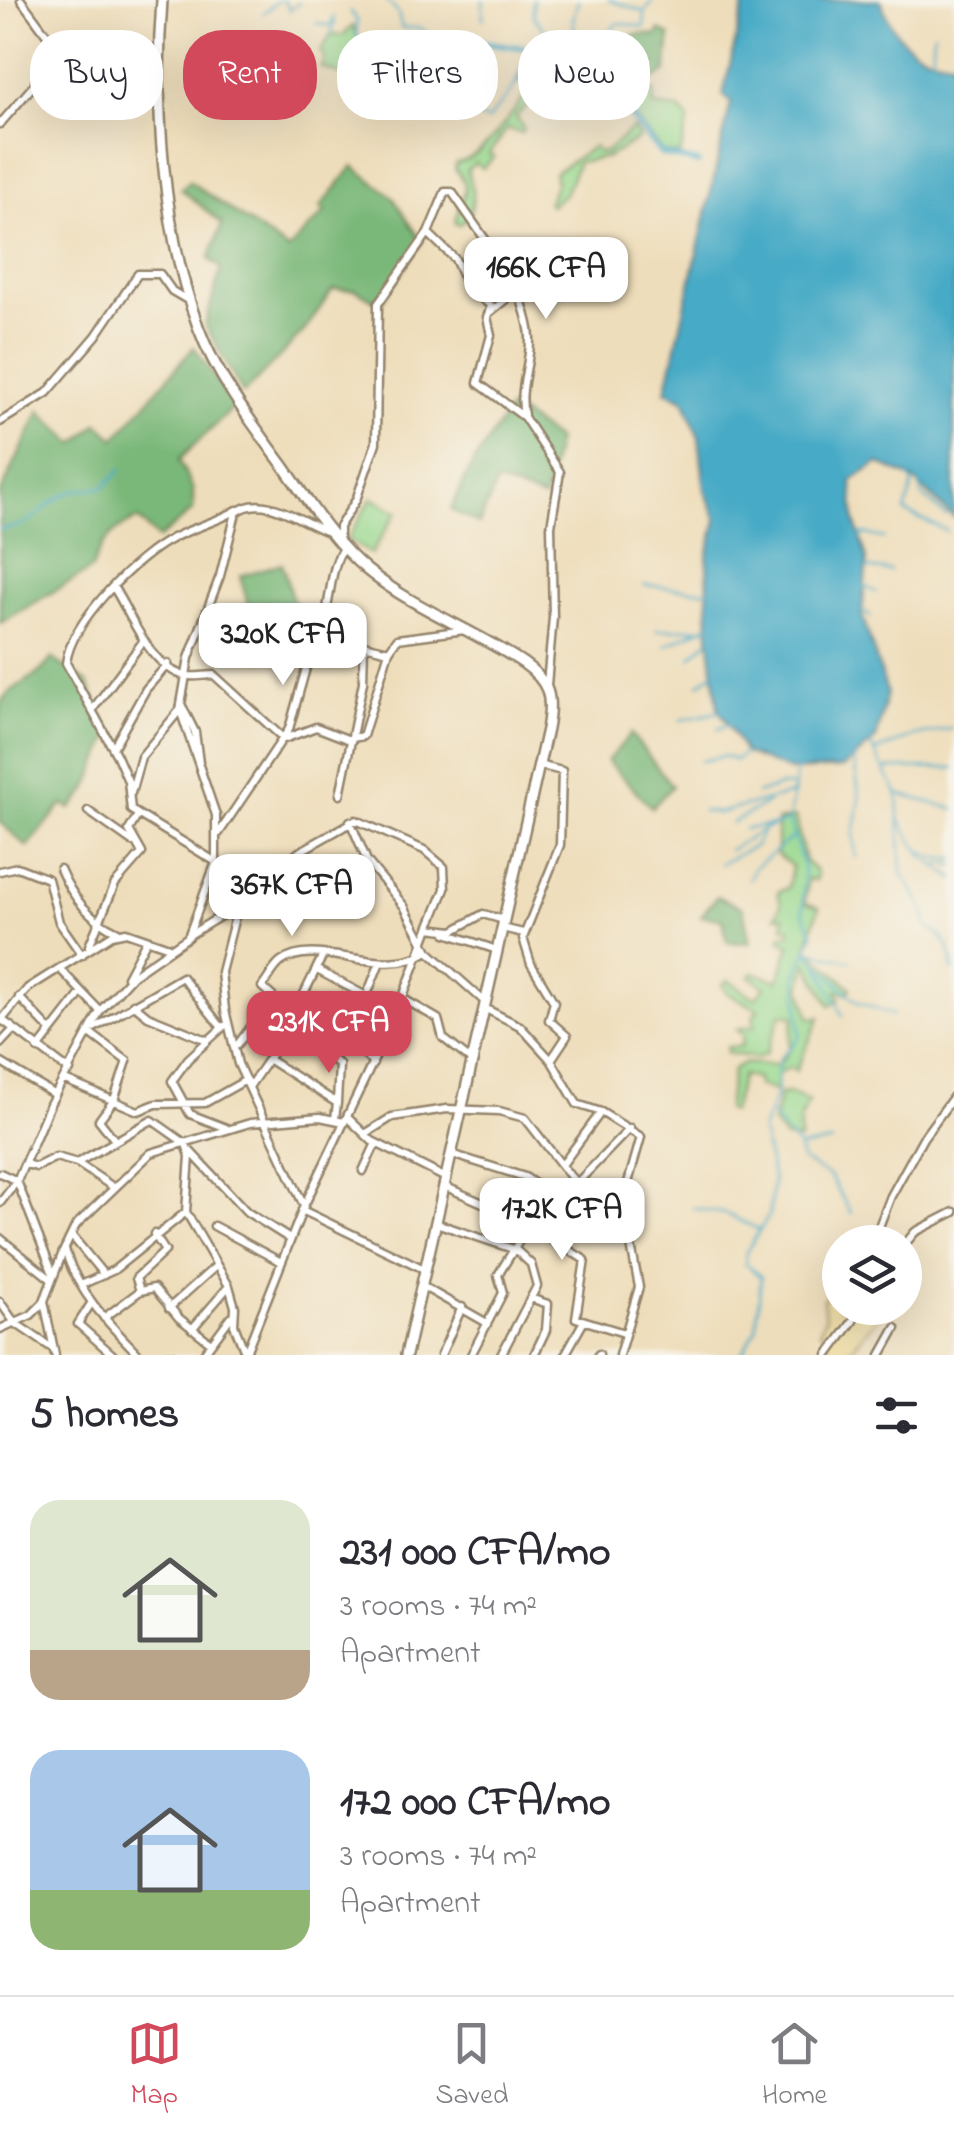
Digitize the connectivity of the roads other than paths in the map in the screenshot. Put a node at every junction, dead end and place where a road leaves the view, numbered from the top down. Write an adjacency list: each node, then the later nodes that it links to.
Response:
1 (21, 0): 3 (street)
2 (162, 0): 4 (street)
3 (44, 30)
4 (159, 30)
5 (30, 90): 7 (street)
6 (160, 120): 12 (street)
7 (0, 124)
8 (428, 233): 9 (street); 13 (street); 18 (street)
9 (516, 291): 10 (street); 11 (street)
10 (508, 299): 11 (street); 13 (street)
11 (518, 300): 14 (street)
12 (190, 302): 15 (street); 17 (street)
13 (492, 308): 14 (street)
14 (524, 417): 25 (street)
15 (0, 422)
16 (239, 510): 17 (street); 19 (street); 24 (street)
17 (328, 532): 18 (street)
18 (340, 546): 20 (street); 28 (street)
19 (114, 588): 21 (street); 27 (street)
20 (466, 630): 22 (street); 25 (street)
21 (144, 640): 23 (street); 27 (street)
22 (389, 652): 29 (street); 29 (street)
23 (168, 664): 24 (street); 30 (street)
24 (186, 676): 26 (street); 28 (street)
25 (547, 685): 31 (street)
26 (181, 707): 32 (street); 37 (street)
27 (93, 708): 30 (street)
28 (284, 739): 29 (street); 37 (street)
29 (353, 740): 33 (street)
30 (113, 748): 32 (street)
31 (538, 765): 44 (street); 48 (street)
32 (130, 794): 35 (street)
33 (340, 794)
34 (88, 812): 38 (street)
35 (138, 815): 38 (street); 39 (street)
36 (350, 821): 42 (street); 45 (street); 51 (street)
37 (218, 833): 39 (street)
38 (134, 844): 43 (street)
39 (216, 862): 49 (street)
40 (60, 868): 43 (street)
41 (0, 871): 55 (street)
42 (238, 905): 49 (street); 72 (street)
43 (101, 924): 46 (street); 55 (street)
44 (503, 924): 47 (street); 48 (street); 53 (street)
45 (429, 928): 47 (street); 51 (street)
46 (120, 932): 50 (street); 55 (street)
47 (445, 932): 53 (street)
48 (522, 933): 82 (street)
49 (188, 936): 52 (street)
50 (146, 941): 52 (street); 61 (street)
51 (422, 943): 54 (street); 57 (street)
52 (173, 948): 61 (street)
53 (497, 950): 67 (street)
54 (428, 951): 57 (street); 67 (street)
55 (83, 953): 59 (street)
56 (322, 957): 58 (street); 60 (street); 79 (street)
57 (416, 959): 58 (street); 65 (street)
58 (380, 962): 63 (street)
59 (60, 969): 62 (street); 64 (street)
60 (319, 971): 63 (street); 68 (street)
61 (124, 982): 69 (street)
62 (82, 992): 69 (street); 75 (street)
63 (366, 996): 70 (street)
64 (19, 997): 71 (street); 75 (street)
65 (402, 998): 83 (street); 85 (street)
66 (134, 1004): 72 (street); 76 (street); 77 (street)
67 (484, 1005): 82 (street); 83 (street)
68 (298, 1006): 74 (street); 85 (street)
69 (100, 1011): 76 (street)
70 (359, 1015)
71 (1, 1020): 73 (street)
72 (225, 1025): 77 (street); 79 (street)
73 (14, 1028): 78 (street); 80 (street)
74 (286, 1030): 81 (street); 93 (street)
75 (51, 1031): 80 (street)
76 (92, 1031): 86 (street); 91 (street)
77 (207, 1040): 92 (street)
78 (0, 1044)
79 (237, 1045): 88 (street)
80 (38, 1049): 86 (street)
81 (268, 1059): 88 (street); 93 (street)
82 (551, 1060): 95 (street)
83 (472, 1061): 94 (street)
84 (0, 1062): 89 (street)
85 (373, 1064): 97 (street)
86 (70, 1071): 87 (street)
87 (65, 1080): 89 (street); 91 (street)
88 (247, 1084): 92 (street); 98 (street)
89 (55, 1096): 107 (street)
90 (954, 1096): 124 (street)
91 (114, 1100): 92 (street); 102 (street)
92 (185, 1104): 99 (street)
93 (337, 1104): 96 (street)
94 (461, 1110): 101 (street); 105 (street); 108 (street)
95 (600, 1112): 100 (street); 108 (street)
96 (335, 1119): 97 (street); 98 (street)
97 (347, 1120): 101 (street); 117 (street)
98 (264, 1123): 99 (street); 117 (street)
99 (227, 1128): 104 (street)
100 (630, 1128): 113 (street); 123 (street)
101 (365, 1134): 103 (street)
102 (114, 1139): 104 (street); 106 (street)
103 (376, 1143): 109 (street); 112 (street)
104 (187, 1147): 114 (street); 119 (street); 131 (street)
105 (451, 1154): 112 (street); 115 (street)
106 (78, 1162): 107 (street); 114 (street)
107 (26, 1164): 111 (street)
108 (562, 1165): 113 (street)
109 (363, 1171)
110 (0, 1173): 111 (street)
111 (17, 1181): 116 (street); 138 (street)
112 (445, 1182): 121 (street); 122 (street)
113 (577, 1183): 123 (street)
114 (113, 1187): 129 (street)
115 (537, 1187): 118 (street); 121 (street)
116 (0, 1203)
117 (303, 1208): 131 (street); 136 (street)
118 (571, 1209)
119 (186, 1212): 128 (street); 135 (street)
120 (954, 1212): 127 (street)
121 (517, 1218): 126 (street)
122 (436, 1224): 133 (street); 136 (street)
123 (616, 1225): 158 (street)
124 (880, 1225)
125 (214, 1226): 134 (street)
126 (529, 1226): 133 (street); 151 (street)
127 (922, 1228)
128 (154, 1234): 137 (street); 142 (street)
129 (72, 1236): 132 (street); 137 (street)
130 (0, 1238): 138 (street)
131 (290, 1239): 134 (street)
132 (65, 1248): 138 (street); 139 (street)
133 (516, 1250): 143 (street); 153 (street)
134 (281, 1262): 163 (street)
135 (216, 1266): 140 (street); 148 (street)
136 (426, 1270): 141 (street)
137 (104, 1275): 139 (street)
138 (53, 1277): 144 (street)
139 (82, 1285): 146 (street)
140 (229, 1286): 149 (street); 157 (street)
141 (422, 1286): 147 (street); 166 (street)
142 (140, 1291): 148 (street); 150 (street)
143 (533, 1298): 169 (street); 170 (street)
144 (44, 1301): 152 (street); 161 (street)
145 (0, 1302): 152 (street)
146 (92, 1302): 150 (street); 164 (street)
147 (462, 1307): 153 (street); 167 (street)
148 (169, 1308): 157 (street)
149 (232, 1316): 160 (street); 163 (street)
150 (104, 1318): 159 (street)
151 (584, 1321): 158 (street); 171 (street)
152 (15, 1323): 155 (street); 161 (street)
153 (487, 1323): 168 (street)
154 (850, 1325): 173 (street)
155 (0, 1328)
156 (896, 1328): 174 (street)
157 (192, 1330): 160 (street)
158 (624, 1332): 172 (street)
159 (126, 1342): 164 (street); 165 (street)
160 (212, 1343): 162 (street)
161 (54, 1352)
162 (206, 1352)
163 (244, 1354)
164 (115, 1355)
165 (139, 1355)
166 (406, 1355)
167 (441, 1355)
168 (472, 1355)
169 (501, 1355)
170 (534, 1355)
171 (566, 1355)
172 (619, 1355)
173 (828, 1355)
174 (881, 1355)

